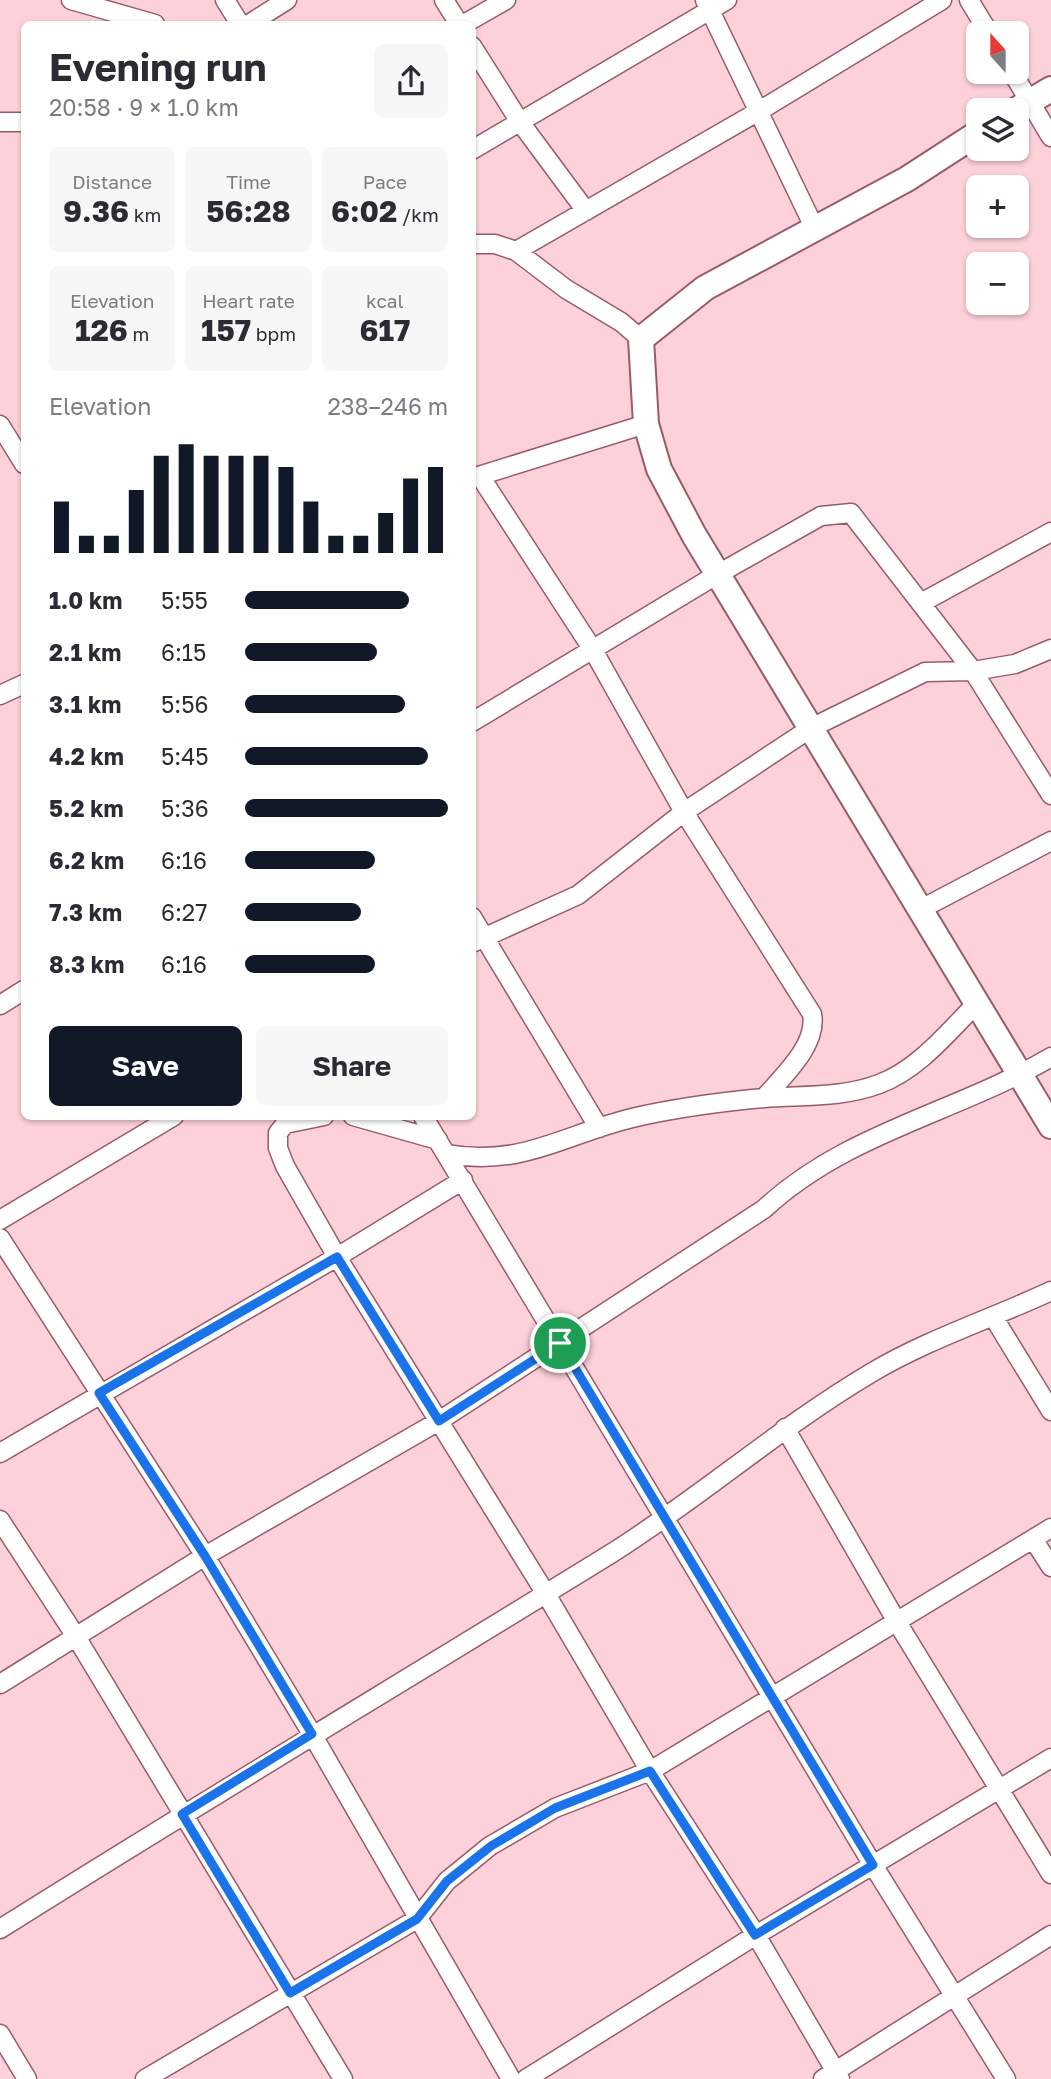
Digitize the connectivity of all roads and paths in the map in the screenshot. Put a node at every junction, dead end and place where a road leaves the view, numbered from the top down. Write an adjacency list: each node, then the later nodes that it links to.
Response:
1 (71, 0): 10 (street)
2 (225, 0): 11 (street)
3 (287, 0): 12 (street)
4 (444, 0): 13 (street)
5 (506, 0): 14 (street)
6 (727, 0): 9 (street)
7 (942, 0): 19 (street)
8 (969, 0): 15 (street)
9 (708, 5): 19 (street); 23 (street)
10 (144, 21)
11 (238, 21)
12 (254, 21)
13 (460, 21)
14 (468, 21)
15 (982, 21)
16 (476, 52): 23 (street)
17 (1051, 89): 18 (street)
18 (1029, 102)
19 (759, 111): 27 (street); 28 (street)
20 (1029, 112): 24 (street)
21 (0, 122): 22 (street)
22 (21, 122)
23 (520, 122): 26 (street); 27 (street)
24 (1051, 136)
25 (966, 141): 28 (street)
26 (476, 148)
27 (586, 211): 30 (street)
28 (814, 227): 31 (street)
29 (476, 244): 30 (street)
30 (516, 250): 31 (street)
31 (641, 339): 32 (street)
32 (646, 424): 36 (street); 38 (street)
33 (0, 425): 34 (street)
34 (5, 445): 35 (street)
35 (21, 461)
36 (476, 477): 41 (street)
37 (1051, 532): 39 (street)
38 (718, 574): 39 (street); 41 (street); 46 (street)
39 (921, 603): 42 (street)
40 (1051, 649): 42 (street)
41 (593, 650): 45 (street); 48 (street)
42 (973, 671): 46 (street); 47 (street)
43 (21, 685): 44 (street)
44 (0, 695)
45 (476, 720)
46 (811, 728): 48 (street); 50 (street)
47 (1050, 793)
48 (684, 811): 51 (street); 57 (street)
49 (1051, 841): 50 (street)
50 (921, 909): 53 (street)
51 (478, 940): 63 (street)
52 (21, 992): 54 (street)
53 (977, 1003): 56 (street); 57 (street)
54 (0, 1005)
55 (1051, 1057): 56 (street)
56 (1021, 1075): 62 (street); 71 (street)
57 (764, 1098): 63 (street)
58 (167, 1120): 66 (street)
59 (304, 1120): 68 (street)
60 (365, 1120): 64 (street)
61 (426, 1120): 64 (street)
62 (1051, 1126)
63 (599, 1128): 64 (street)
64 (443, 1147): 65 (street)
65 (463, 1180): 68 (street); 71 (street)
66 (0, 1220)
67 (0, 1238): 72 (street)
68 (337, 1257): 72 (street); 74 (street)
69 (1051, 1292): 70 (street)
70 (994, 1318): 73 (street); 75 (street)
71 (560, 1343): 74 (street); 77 (street)
72 (99, 1393): 76 (street); 81 (street)
73 (1051, 1412)
74 (439, 1421): 81 (street); 83 (street)
75 (785, 1428): 77 (street); 84 (street)
76 (0, 1453)
77 (666, 1519): 83 (street); 87 (street)
78 (0, 1520): 85 (street)
79 (1051, 1528): 80 (street)
80 (1033, 1539): 82 (street); 84 (street)
81 (205, 1556): 85 (street); 88 (street)
82 (1051, 1567)
83 (546, 1594): 88 (street); 90 (street)
84 (897, 1622): 87 (street); 91 (street)
85 (75, 1635): 86 (street); 92 (street)
86 (0, 1684)
87 (774, 1699): 90 (street); 93 (street)
88 (312, 1734): 92 (street); 95 (street)
89 (1051, 1758): 91 (street)
90 (650, 1771): 95 (street); 97 (street)
91 (1000, 1788): 93 (street); 94 (street)
92 (182, 1814): 96 (street); 99 (street)
93 (873, 1865): 97 (street); 100 (street)
94 (1051, 1874)
95 (417, 1919): 99 (street); 106 (street)
96 (0, 1929)
97 (755, 1935): 102 (street); 107 (street)
98 (1051, 1935): 100 (street)
99 (290, 1993): 104 (street); 105 (street)
100 (956, 1997): 102 (street); 108 (street)
101 (0, 2034): 103 (street)
102 (833, 2076)
103 (27, 2079)
104 (145, 2079)
105 (343, 2079)
106 (511, 2079)
107 (526, 2079)
108 (1006, 2079)

